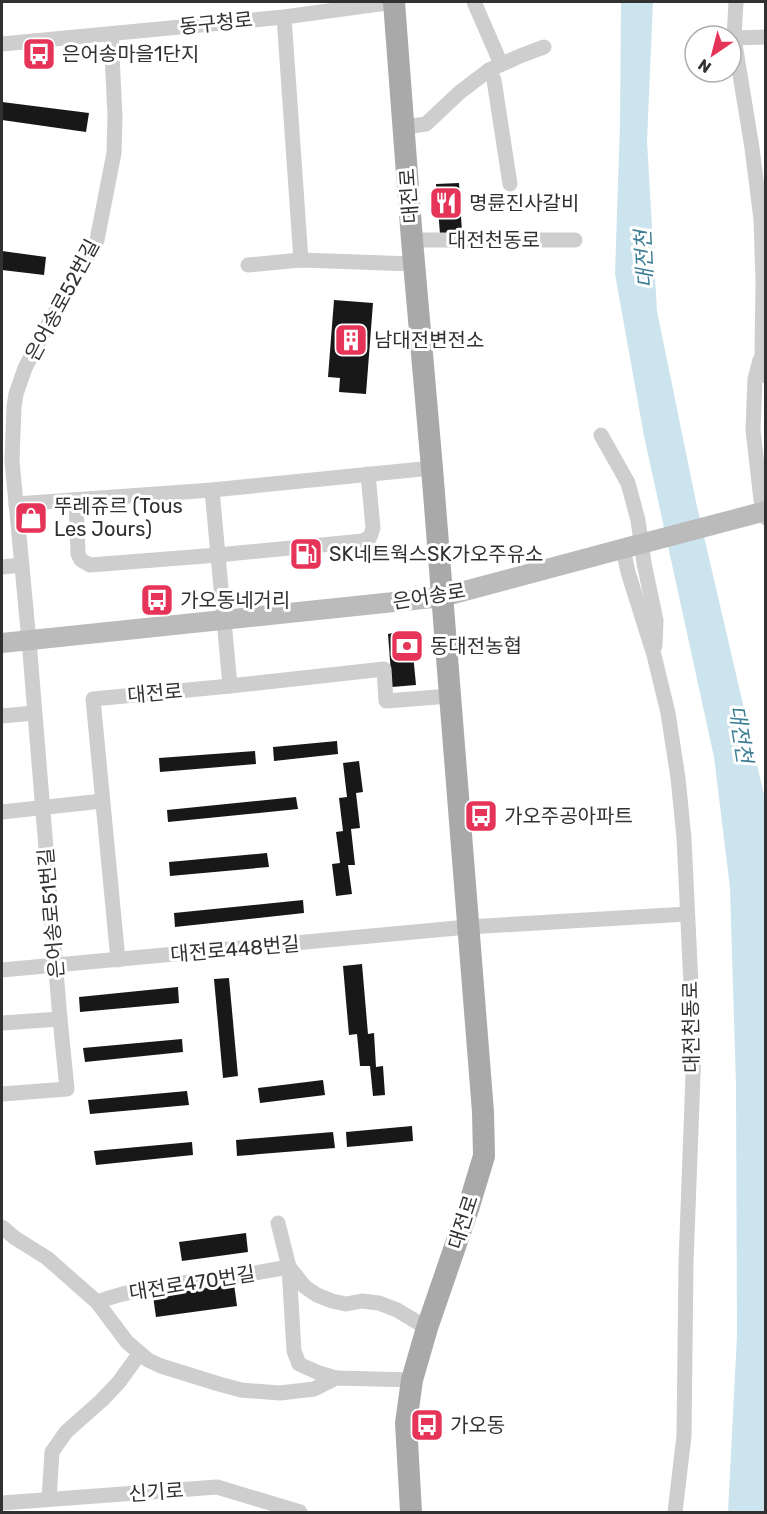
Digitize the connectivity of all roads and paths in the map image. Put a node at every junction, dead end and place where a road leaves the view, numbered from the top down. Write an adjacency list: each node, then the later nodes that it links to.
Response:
1 (394, 2): 4 (street, 동구청로); 13 (main road, 대전로)
2 (474, 2): 11 (street)
3 (736, 2): 5 (street)
4 (284, 17): 6 (street, 동구청로); 18 (street)
5 (735, 24)
6 (111, 34): 9 (street, 동구청로); 26 (street, 은어송로52번길)
7 (765, 37): 8 (street)
8 (743, 38)
9 (2, 44)
10 (544, 47): 11 (street)
11 (495, 67): 13 (street); 14 (street)
12 (742, 84): 15 (street)
13 (404, 127): 16 (main road, 대전로)
14 (510, 184)
15 (763, 219): 21 (street)
16 (412, 240): 17 (street, 대전천동로); 19 (main road, 대전로)
17 (575, 240)
18 (301, 260): 19 (street); 20 (street)
19 (414, 264): 24 (main road, 대전로)
20 (248, 265)
21 (762, 353): 22 (street); 31 (street)
22 (765, 376)
23 (601, 435): 40 (street)
24 (432, 468): 25 (street); 36 (main road, 대전로)
25 (368, 474): 27 (street); 33 (street)
26 (7, 477): 29 (street, 은어송로52번길)
27 (212, 490): 28 (street); 33 (street)
28 (76, 500): 29 (street); 33 (street)
29 (16, 504): 34 (street, 은어송로52번길)
30 (765, 511): 32 (main road, 은어송로, bridge)
31 (765, 518)
32 (626, 548): 36 (main road, 은어송로); 40 (street, 대전천동로)
33 (218, 555): 37 (street)
34 (22, 565): 35 (street); 38 (street, 은어송로52번길)
35 (2, 567)
36 (441, 597): 37 (main road, 은어송로); 42 (main road, 대전로)
37 (224, 621): 38 (main road, 은어송로); 41 (street)
38 (29, 641): 39 (main road, 은어송로); 43 (street, 은어송로51번길)
39 (2, 643)
40 (654, 655): 48 (street, 대전천동로)
41 (230, 686): 42 (street, 대전로); 45 (street, 대전로)
42 (450, 696): 49 (main road, 대전로)
43 (34, 713): 44 (street); 46 (street, 은어송로51번길)
44 (2, 717)
45 (102, 801): 46 (street); 50 (street, 대전로)
46 (42, 808): 47 (street); 51 (street, 은어송로51번길)
47 (2, 812)
48 (687, 914): 49 (street); 68 (street, 대전천동로)
49 (468, 927): 50 (street, 대전로448번길); 60 (main road, 대전로)
50 (118, 960): 51 (street, 대전로448번길)
51 (56, 966): 52 (street, 대전로448번길); 53 (street, 은어송로51번길)
52 (2, 970)
53 (60, 1019): 54 (street); 55 (street, 은어송로51번길)
54 (2, 1023)
55 (2, 1094)
56 (278, 1223): 58 (street)
57 (2, 1227): 59 (street)
58 (289, 1267): 59 (street, 대전로470번길); 60 (street); 62 (street)
59 (97, 1302): 61 (street)
60 (427, 1328): 63 (main road, 대전로)
61 (140, 1353): 62 (street); 64 (street)
62 (336, 1378): 63 (street)
63 (412, 1380): 67 (main road, 대전로)
64 (49, 1499): 65 (street, 신기로); 66 (street, 신기로)
65 (6, 1506)
66 (300, 1512)
67 (411, 1512)
68 (675, 1512)

